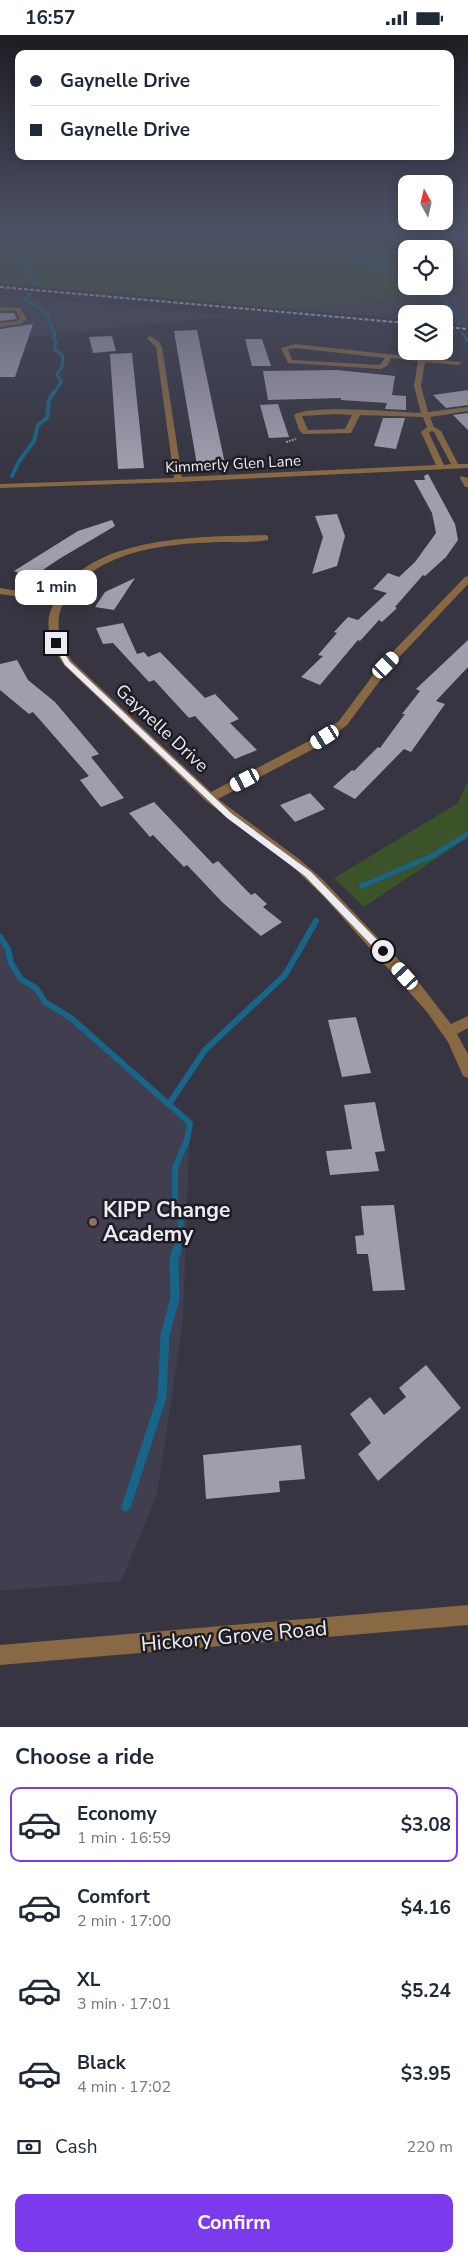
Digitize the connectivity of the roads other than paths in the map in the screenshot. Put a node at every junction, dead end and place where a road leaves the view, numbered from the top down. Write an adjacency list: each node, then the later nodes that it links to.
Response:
1 (19, 310): 2 (street)
2 (22, 315): 3 (street); 4 (street)
3 (0, 318)
4 (0, 325)
5 (150, 338): 18 (street)
6 (389, 356): 6 (street); 7 (street)
7 (398, 357)
8 (422, 360): 13 (street)
9 (431, 360): 10 (street)
10 (458, 363)
11 (468, 409): 13 (street)
12 (357, 413): 12 (street); 13 (street)
13 (425, 415): 14 (street)
14 (431, 428): 16 (street); 17 (street)
15 (468, 466): 16 (street, Kimmerly Glen Lane)
16 (456, 467): 17 (street, Kimmerly Glen Lane)
17 (442, 468): 18 (street, Kimmerly Glen Lane)
18 (178, 480): 19 (street, Kimmerly Glen Lane)
19 (0, 487)
20 (265, 538): 23 (street, Gaynelle Drive)
21 (468, 579): 24 (street)
22 (0, 591): 23 (street)
23 (60, 600): 24 (street, Gaynelle Drive)
24 (210, 798): 26 (street, Gaynelle Drive)
25 (468, 1022): 26 (street)
26 (449, 1031): 27 (street, Gaynelle Drive)
27 (468, 1072)
28 (468, 1615): 29 (street, Hickory Grove Road)
29 (0, 1655)

